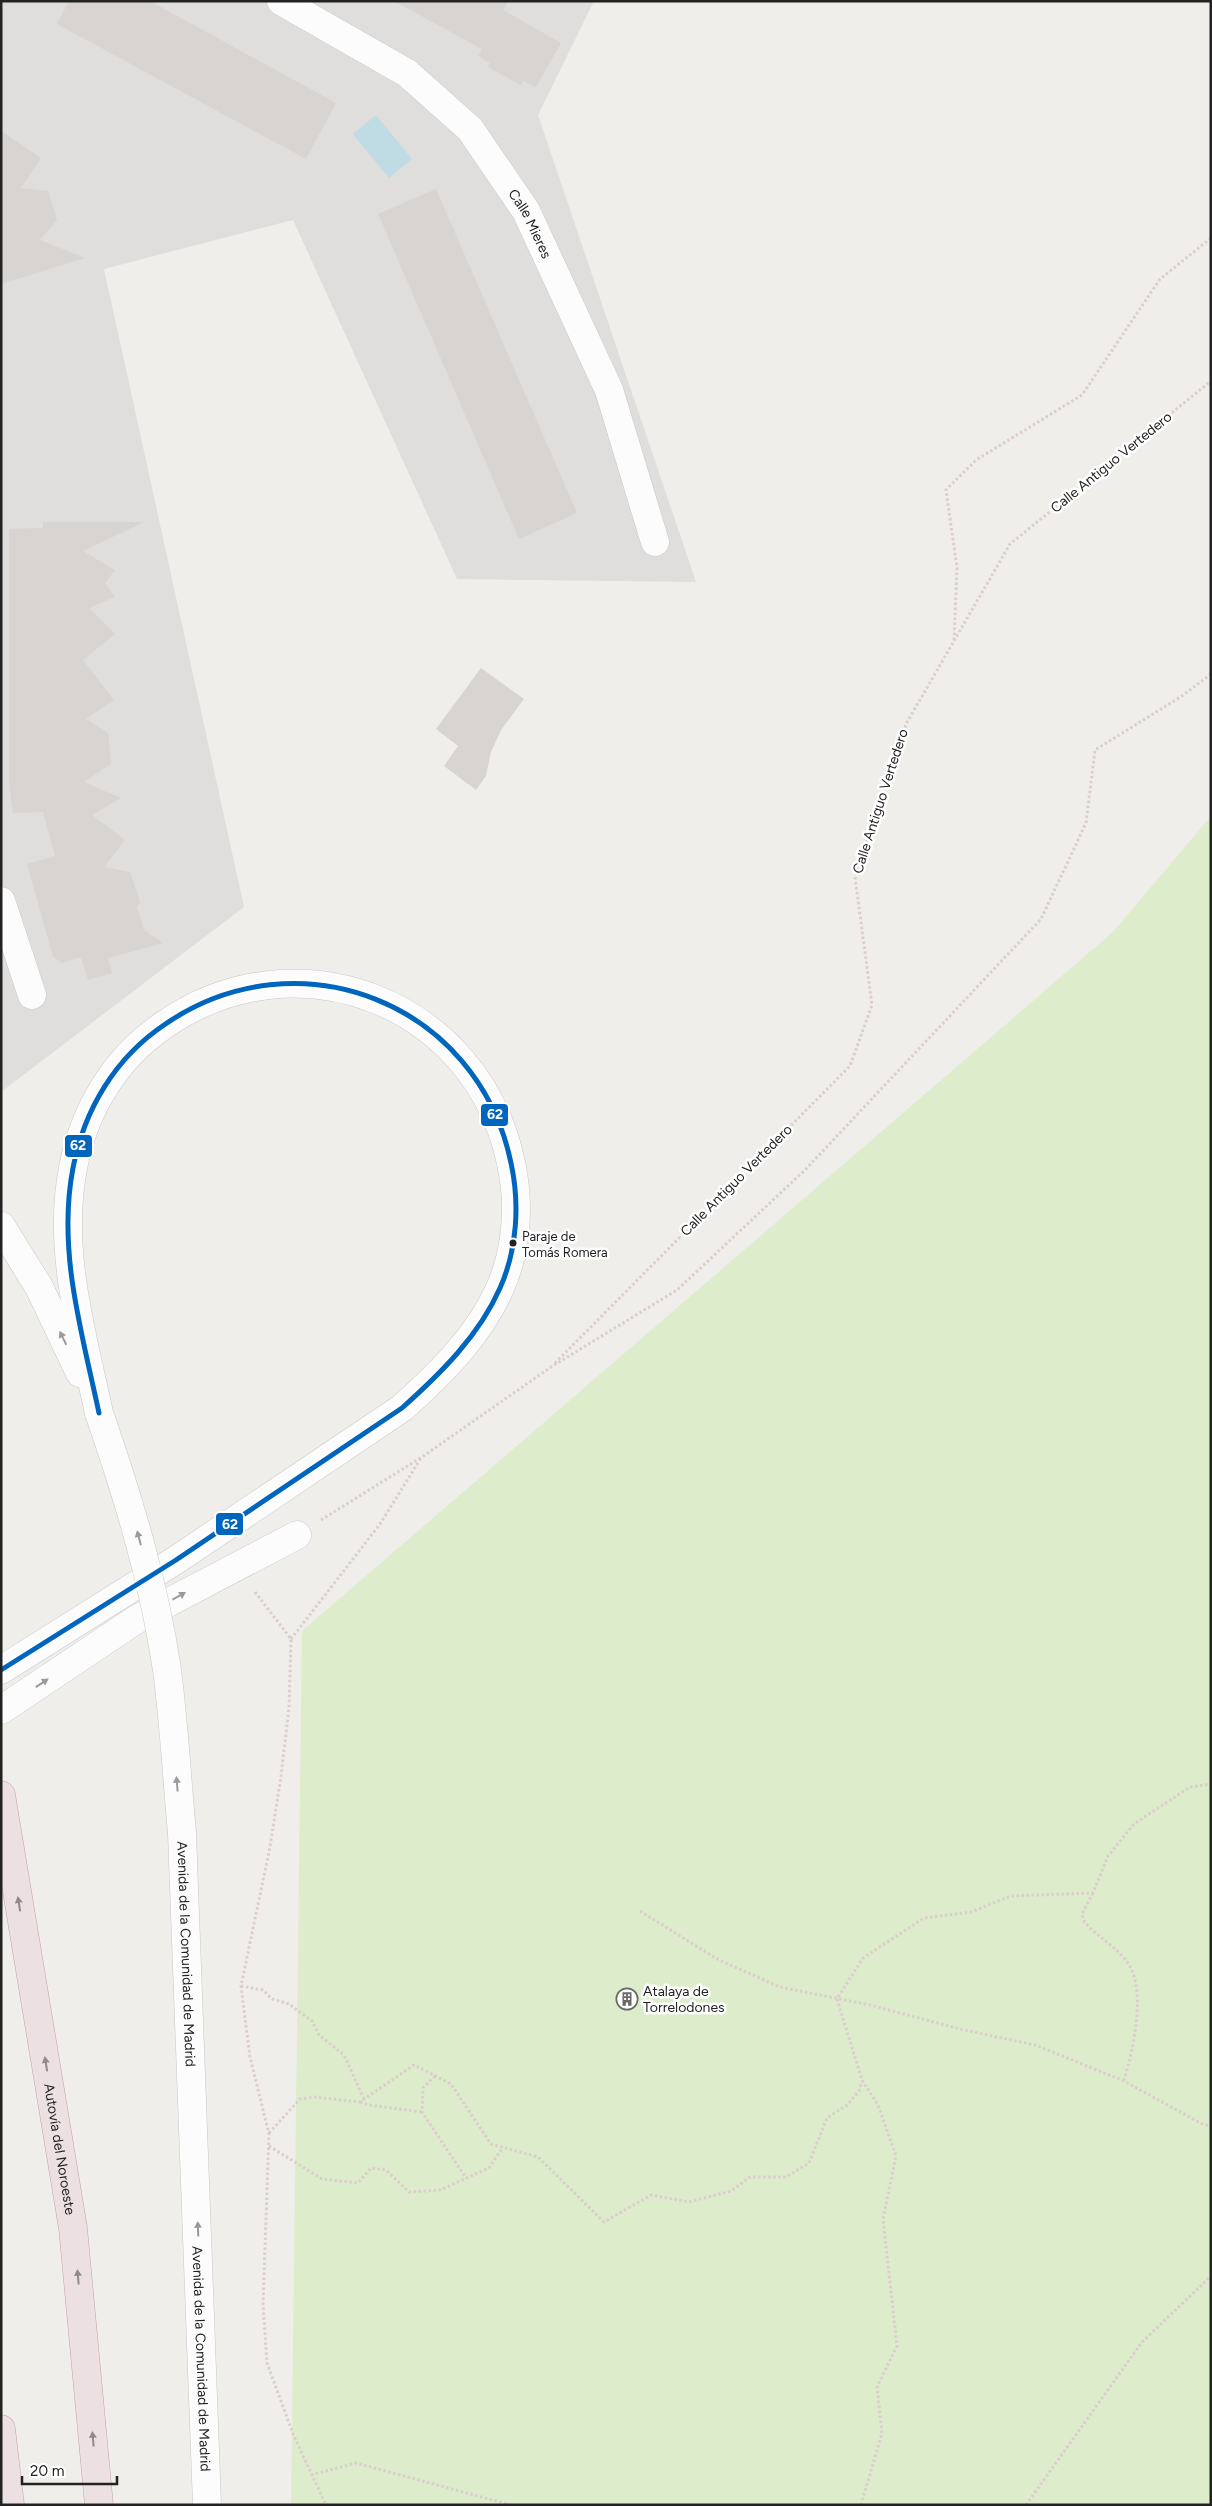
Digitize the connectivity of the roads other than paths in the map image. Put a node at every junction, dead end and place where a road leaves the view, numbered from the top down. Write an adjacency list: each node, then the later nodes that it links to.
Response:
1 (281, 1): 2 (street, Calle Mieres)
2 (656, 542)
3 (1, 901): 4 (street)
4 (32, 995)
5 (1, 1226): 6 (street, one-way to 5)
6 (99, 1413): 8 (street); 14 (street, Avenida de la Comunidad de Madrid, one-way to 6, bridge)
7 (297, 1535): 9 (street, one-way to 7)
8 (1, 1670)
9 (1, 1710)
10 (1, 1795): 13 (highway, Autovía del Noroeste, one-way to 10)
11 (1, 2428): 12 (highway)
12 (10, 2505)
13 (99, 2505)
14 (207, 2505)

